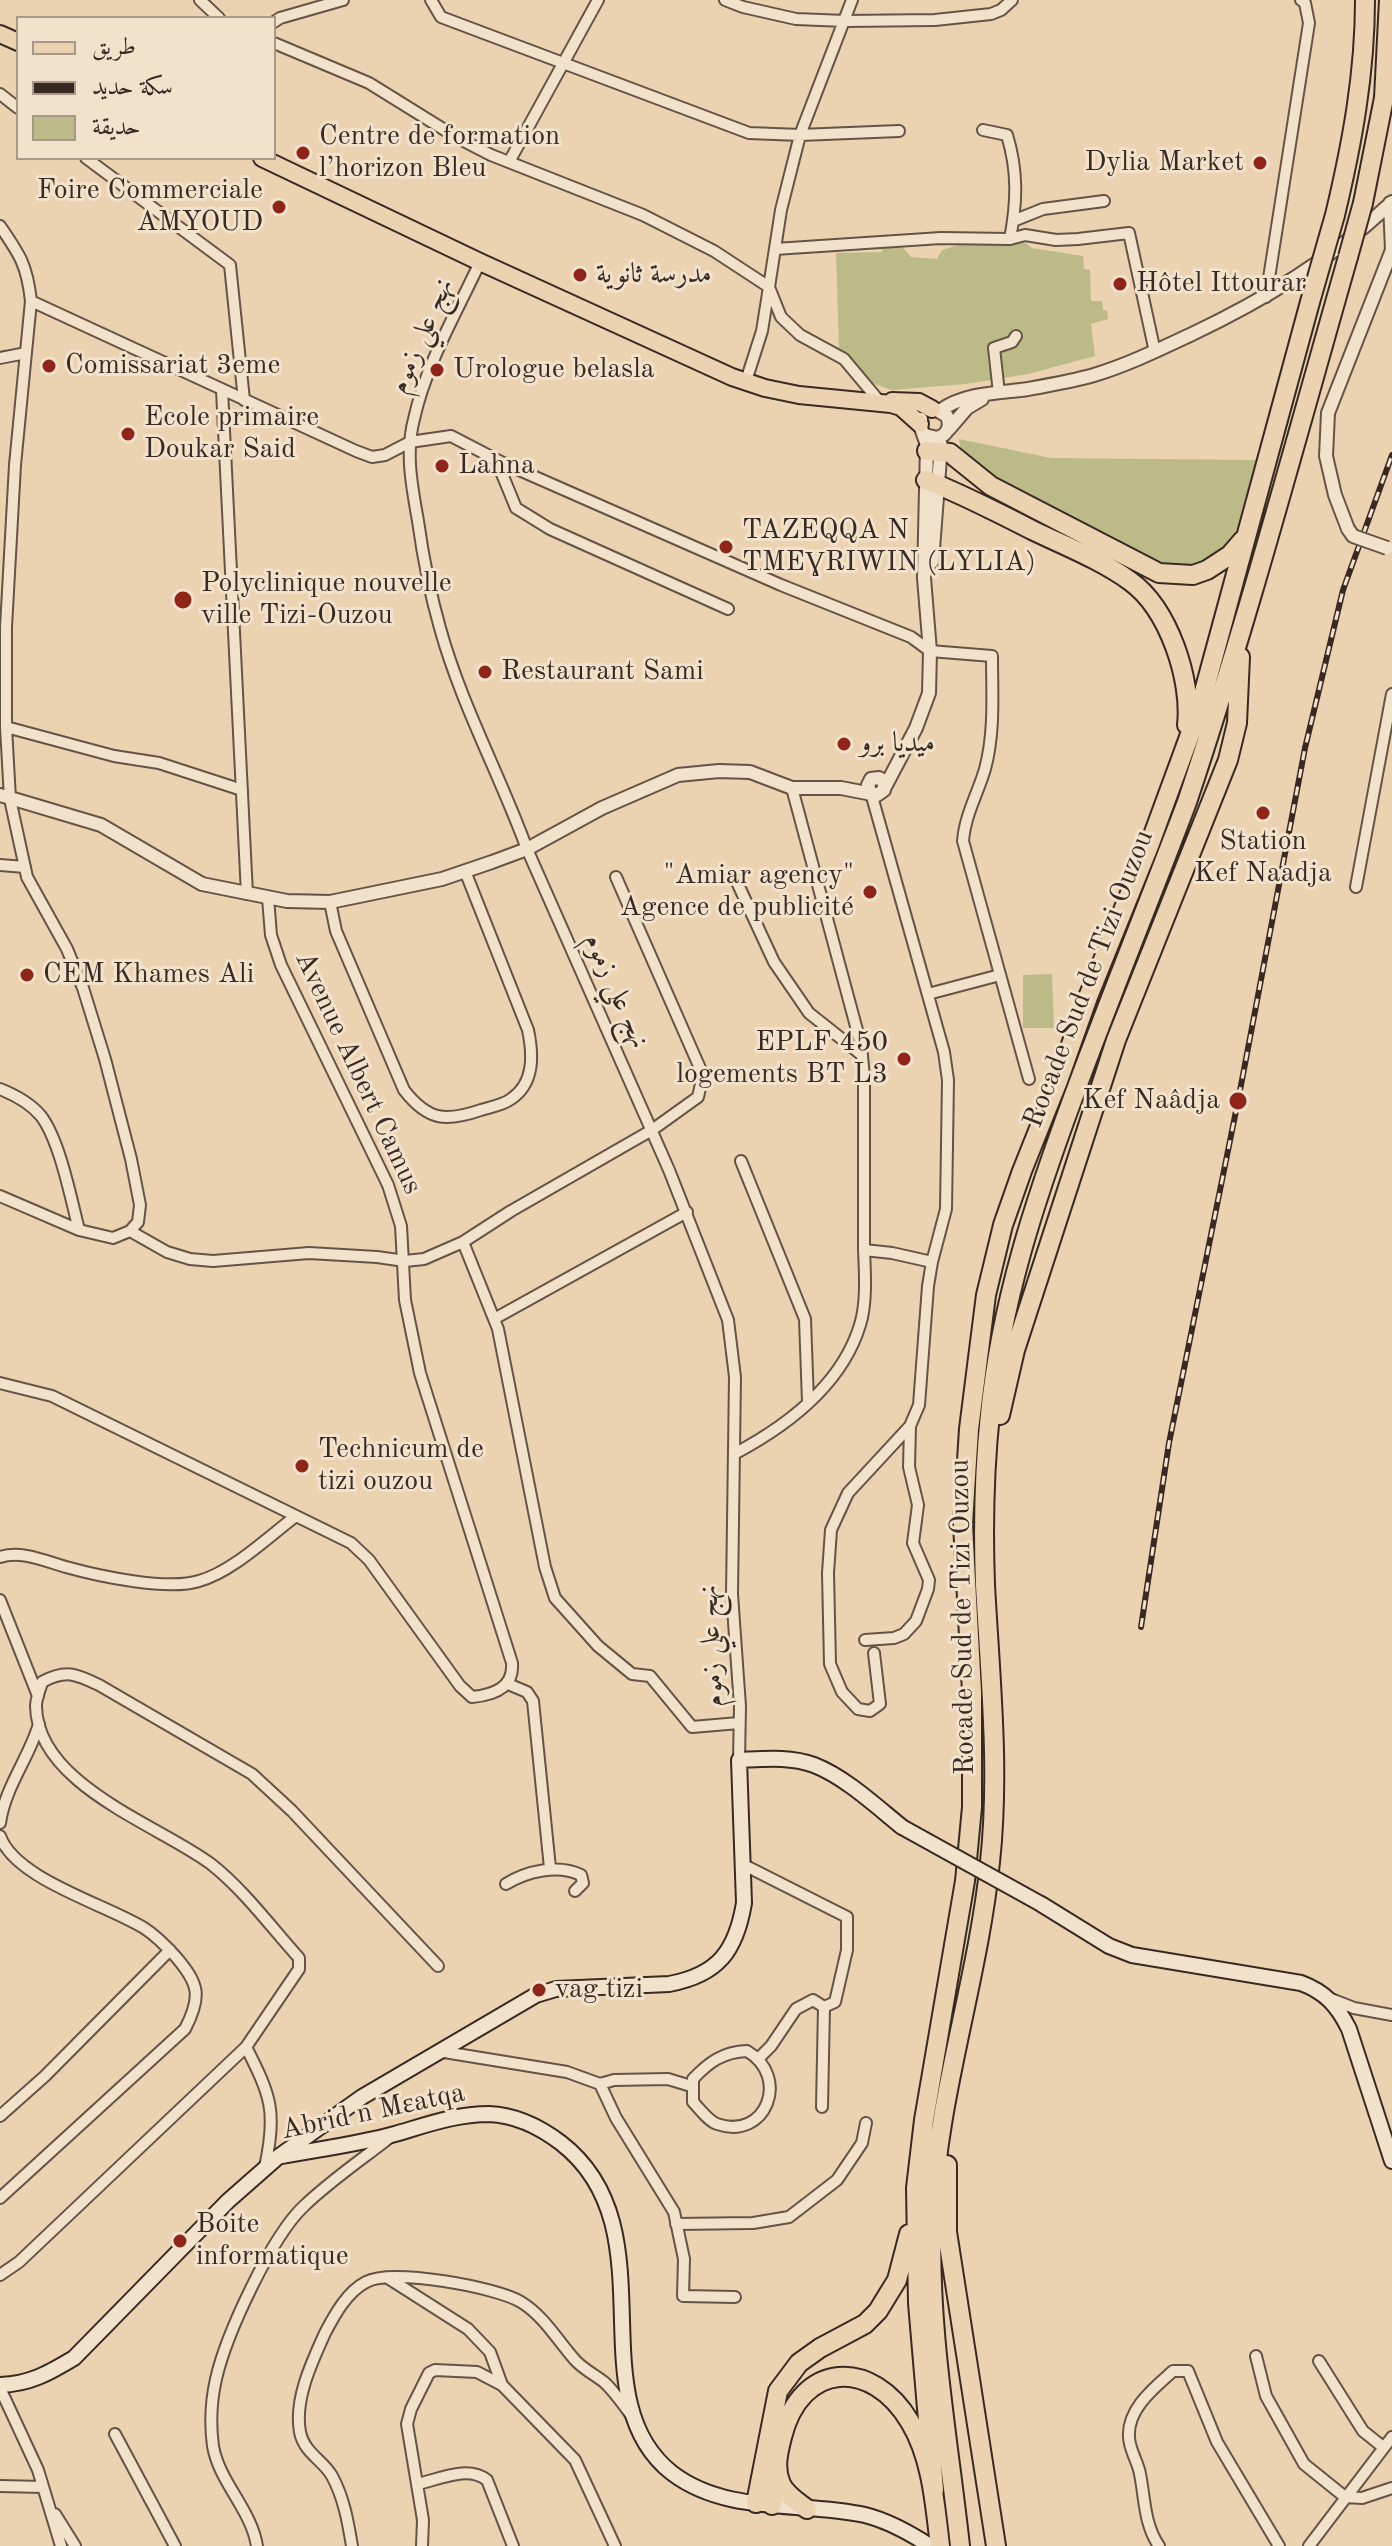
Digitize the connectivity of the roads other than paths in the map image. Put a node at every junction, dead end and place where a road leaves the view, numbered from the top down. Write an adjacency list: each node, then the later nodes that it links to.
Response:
1 (200, 0): 11 (street)
2 (343, 0): 12 (street)
3 (431, 0): 15 (street)
4 (598, 0): 15 (street)
5 (725, 0): 13 (street)
6 (852, 0): 13 (street)
7 (1012, 0): 13 (street)
8 (1301, 0): 35 (street)
9 (1365, 0): 51 (highway, Rocade Sud de Tizi Ouzou, bridge)
10 (1389, 0): 18 (highway)
11 (217, 16)
12 (276, 21)
13 (845, 21): 22 (street)
14 (276, 44): 25 (street)
15 (565, 62): 22 (street); 25 (street)
16 (1392, 74): 18 (highway)
17 (0, 94): 19 (street)
18 (1384, 98): 54 (highway, Rocade Sud de Tizi Ouzou, bridge)
19 (16, 106)
20 (983, 130): 28 (street)
21 (899, 131): 22 (street)
22 (800, 135): 31 (street)
23 (89, 160): 44 (street)
24 (266, 160): 33 (main road)
25 (509, 162): 34 (street)
26 (1104, 201): 28 (street)
27 (1391, 202): 32 (street); 35 (street)
28 (1013, 221): 30 (street)
29 (0, 226): 36 (street)
30 (1010, 239): 31 (street); 38 (street)
31 (775, 249): 34 (street)
32 (1392, 250): 52 (street, bridge)
33 (480, 262): 41 (main road); 48 (street, نهج علي زموم)
34 (769, 287): 41 (street); 45 (street)
35 (1266, 297): 38 (street)
36 (31, 301): 39 (street); 42 (street)
37 (1016, 336): 43 (street)
38 (1155, 352): 43 (street)
39 (26, 353): 40 (street); 57 (street)
40 (0, 358)
41 (746, 381): 45 (main road)
42 (222, 390): 44 (street); 61 (street)
43 (994, 394): 46 (street); 47 (street)
44 (244, 400): 48 (street)
45 (880, 402): 46 (main road); 47 (main road)
46 (936, 410): 47 (street); 47 (street)
47 (934, 437): 50 (street); 51 (highway)
48 (410, 442): 49 (street); 63 (street, نهج علي زموم)
49 (501, 462): 53 (street); 55 (street)
50 (931, 482): 55 (street); 58 (highway)
51 (1247, 535): 58 (highway, Rocade Sud de Tizi Ouzou)
52 (1389, 548)
53 (728, 609)
54 (1241, 634): 93 (highway, Rocade Sud de Tizi Ouzou); 93 (highway)
55 (930, 651): 59 (street); 73 (street)
56 (1392, 694): 69 (street)
57 (6, 727): 61 (street); 62 (street)
58 (1184, 753): 128 (highway, Rocade Sud de Tizi Ouzou)
59 (875, 787): 60 (street); 74 (street)
60 (792, 788): 63 (street); 75 (street)
61 (242, 790): 70 (street)
62 (5, 797): 65 (street); 70 (street)
63 (527, 849): 66 (street); 78 (street, نهج علي زموم)
64 (0, 865): 65 (street)
65 (25, 867): 83 (street)
66 (465, 871): 72 (street); 72 (street)
67 (616, 877): 78 (street)
68 (736, 880): 75 (street)
69 (1356, 887)
70 (247, 894): 71 (street)
71 (268, 898): 72 (street); 86 (street, Avenue Albert Camus)
72 (330, 902)
73 (1000, 975): 74 (street); 76 (street)
74 (928, 994): 87 (street)
75 (862, 1055): 85 (street)
76 (1029, 1079)
77 (0, 1089): 82 (street)
78 (652, 1130): 81 (street, نهج علي زموم); 84 (street)
79 (741, 1161): 90 (street)
80 (0, 1196): 82 (street)
81 (687, 1212): 88 (street); 92 (street, نهج علي زموم)
82 (79, 1230): 83 (street)
83 (130, 1231): 86 (street)
84 (463, 1242): 86 (street); 88 (street)
85 (864, 1250): 87 (street); 90 (street)
86 (405, 1261): 99 (street, Avenue Albert Camus)
87 (932, 1262): 91 (street)
88 (494, 1319): 101 (street)
89 (0, 1383): 94 (street)
90 (808, 1402): 92 (street)
91 (910, 1426): 97 (street); 98 (street)
92 (734, 1454): 101 (street, نهج علي زموم)
93 (986, 1486): 120 (highway, Rocade Sud de Tizi Ouzou)
94 (296, 1516): 95 (street); 99 (street)
95 (0, 1557)
96 (0, 1600): 100 (street)
97 (865, 1640)
98 (874, 1653)
99 (508, 1684): 107 (street)
100 (38, 1696): 102 (street); 111 (street)
101 (739, 1723): 103 (street, نهج علي زموم)
102 (39, 1724): 104 (street); 115 (street)
103 (739, 1760): 106 (main road); 112 (main road, bridge)
104 (0, 1823)
105 (0, 1836): 110 (street)
106 (742, 1864): 113 (street); 116 (main road)
107 (550, 1868): 108 (street); 109 (street)
108 (506, 1884)
109 (575, 1891)
110 (170, 1950): 122 (street); 129 (street)
111 (438, 1966)
112 (1331, 1999): 114 (street); 126 (main road)
113 (824, 2007): 117 (street); 121 (street)
114 (1392, 2015)
115 (246, 2047): 127 (street); 131 (street)
116 (438, 2051): 118 (street); 125 (main road)
117 (759, 2058): 119 (street); 119 (street)
118 (600, 2084): 119 (street); 130 (street)
119 (691, 2086)
120 (947, 2098): 162 (highway, Rocade Sud de Tizi Ouzou); 163 (highway)
121 (822, 2107)
122 (0, 2116)
123 (866, 2123): 130 (street)
124 (395, 2134): 125 (main road, Abrid n Mɛatqa); 138 (main road, Abrid n Mɛatqa); 155 (street)
125 (278, 2157): 127 (main road, Abrid n Mɛatqa)
126 (1392, 2161)
127 (265, 2169): 137 (main road, Abrid n Mɛatqa)
128 (916, 2188): 147 (highway); 150 (highway)
129 (0, 2198)
130 (676, 2224): 133 (street)
131 (0, 2275)
132 (387, 2277): 136 (street); 138 (street); 156 (street)
133 (735, 2297)
134 (1256, 2356): 148 (street)
135 (1319, 2361): 141 (street)
136 (502, 2385): 143 (street); 159 (street)
137 (0, 2386): 145 (street)
138 (632, 2416): 150 (main road, Abrid n Mɛatqa)
139 (115, 2434): 154 (street)
140 (1392, 2437): 141 (street)
141 (1383, 2447): 148 (street)
142 (776, 2469): 147 (highway); 150 (highway); 151 (highway)
143 (418, 2484): 157 (street); 158 (street)
144 (0, 2486): 145 (street)
145 (43, 2487): 149 (street)
146 (1392, 2488): 148 (street)
147 (934, 2490): 161 (highway)
148 (1345, 2497): 166 (street)
149 (48, 2502): 152 (street); 153 (street)
150 (764, 2504): 151 (main road, Abrid n Mɛatqa)
151 (807, 2509): 160 (main road, Abrid n Mɛatqa)
152 (61, 2546)
153 (75, 2546)
154 (175, 2546)
155 (257, 2546)
156 (352, 2546)
157 (422, 2546)
158 (513, 2546)
159 (615, 2546)
160 (930, 2546)
161 (940, 2546)
162 (960, 2546)
163 (996, 2546)
164 (1159, 2546): 165 (street)
165 (1279, 2546)
166 (1309, 2546)

